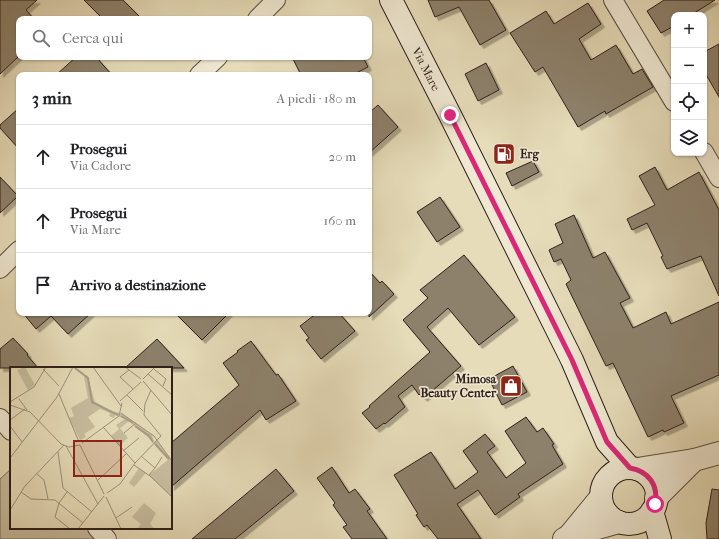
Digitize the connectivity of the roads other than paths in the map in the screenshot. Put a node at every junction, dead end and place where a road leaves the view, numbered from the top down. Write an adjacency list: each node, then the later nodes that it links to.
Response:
1 (276, 0): 4 (street)
2 (391, 0): 14 (main road, Via Mare)
3 (613, 0): 7 (street)
4 (260, 16)
5 (215, 60): 6 (street)
6 (202, 72)
7 (671, 97)
8 (706, 156): 9 (street)
9 (719, 178)
10 (16, 253): 11 (street)
11 (0, 269)
12 (0, 418): 13 (street)
13 (10, 430)
14 (607, 442): 17 (main road, Via Mare); 18 (main road, Via Mare)
15 (719, 453): 16 (main road)
16 (694, 460): 17 (main road); 19 (main road)
17 (633, 469): 18 (main road); 19 (main road)
18 (604, 487): 20 (main road); 22 (main road)
19 (654, 504): 20 (main road); 25 (main road)
20 (625, 522): 22 (main road); 24 (main road)
21 (98, 529): 23 (street)
22 (567, 537)
23 (107, 539)
24 (648, 539)
25 (660, 539)

